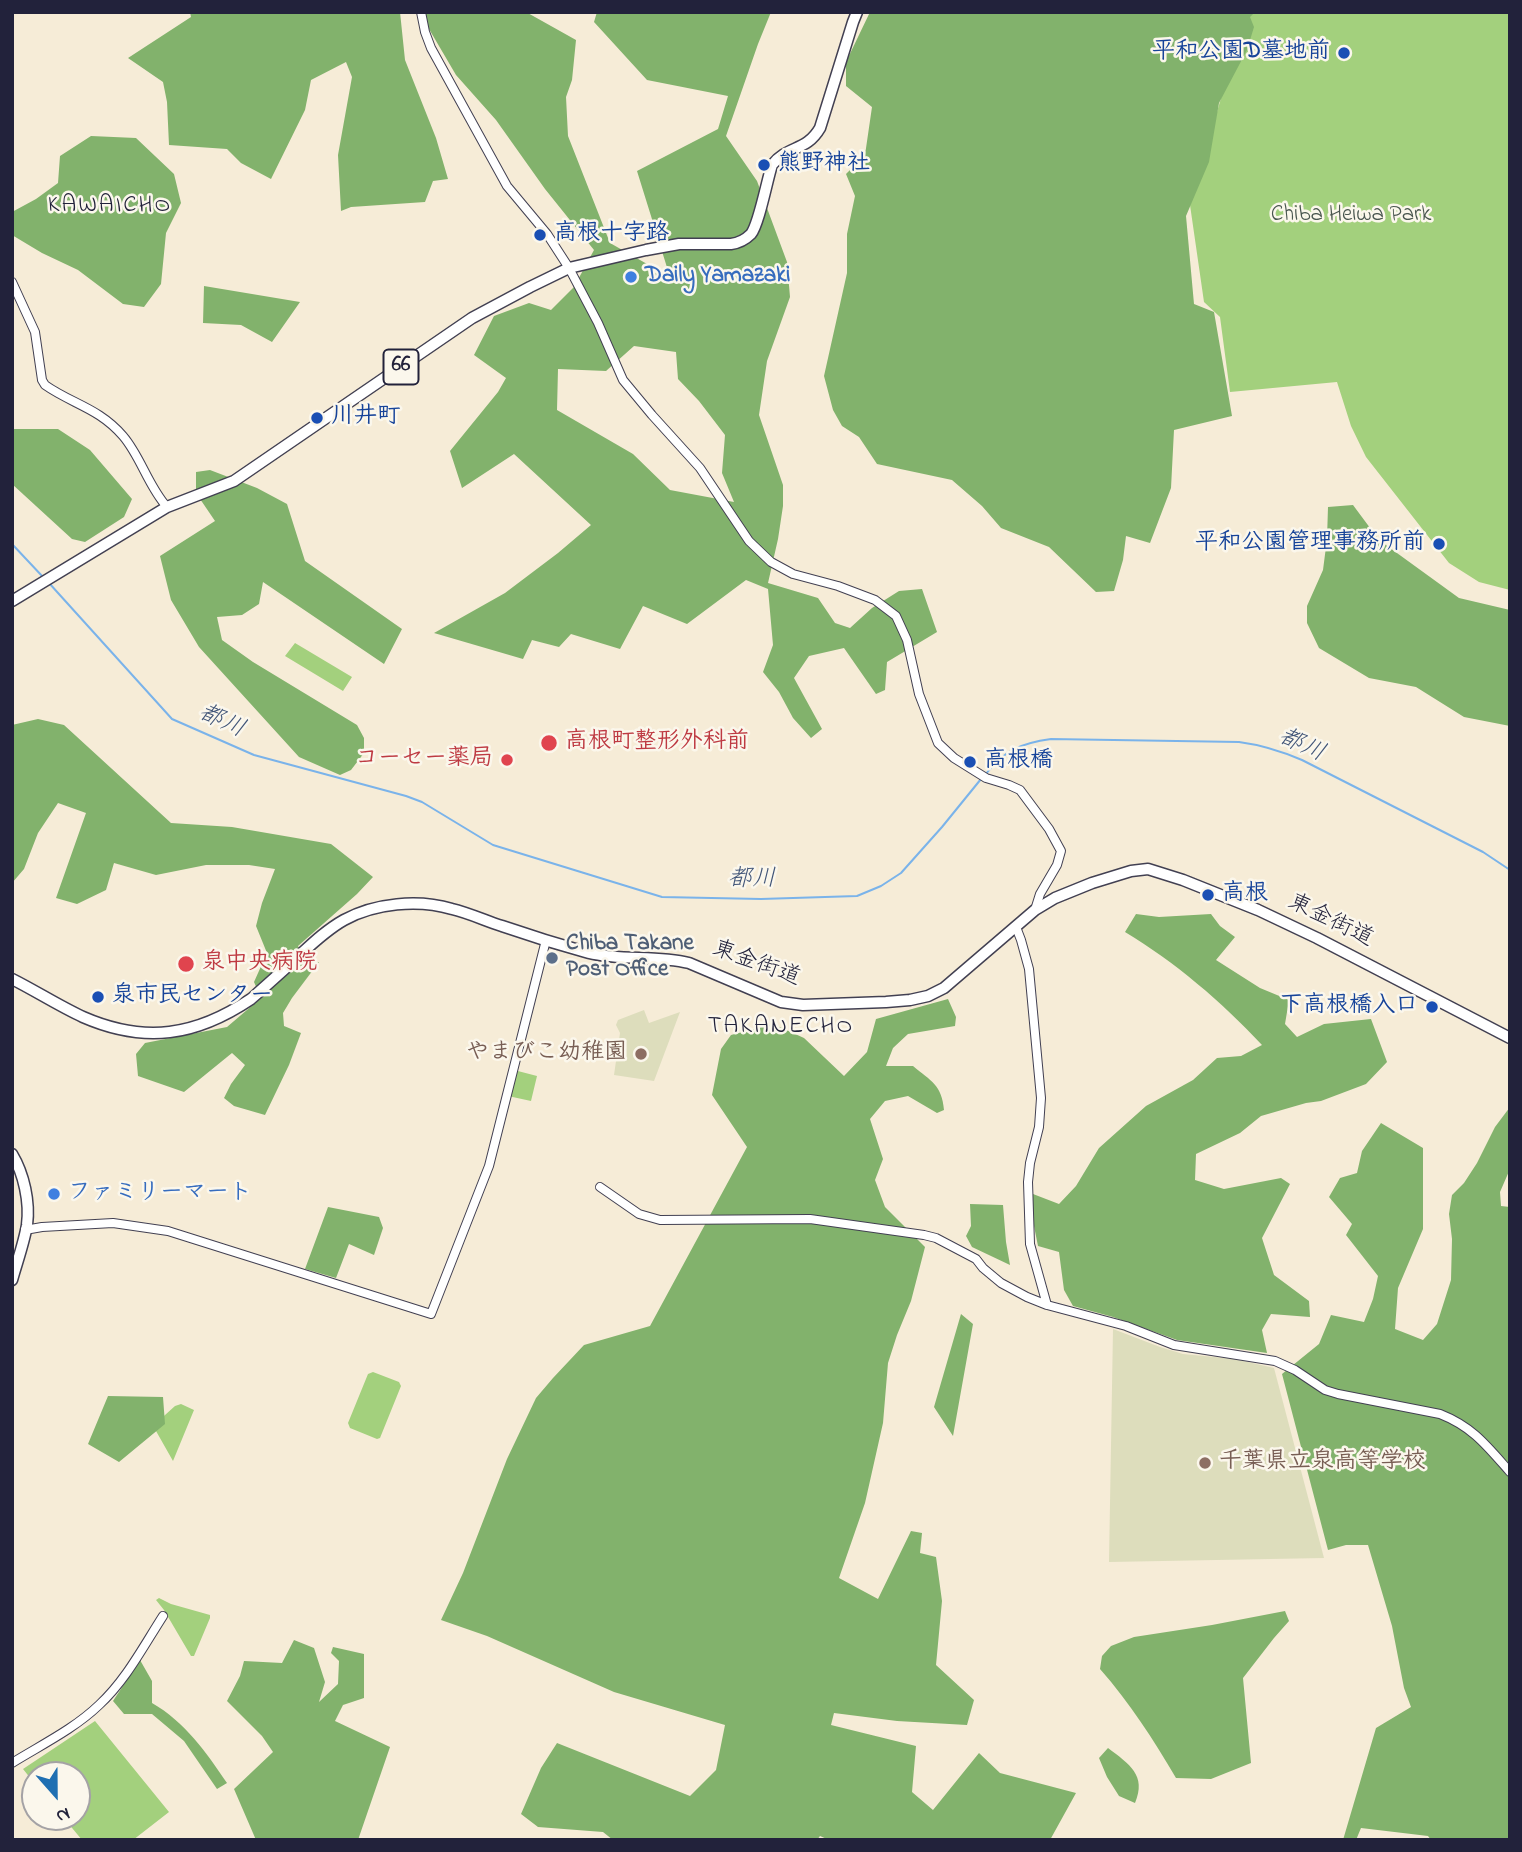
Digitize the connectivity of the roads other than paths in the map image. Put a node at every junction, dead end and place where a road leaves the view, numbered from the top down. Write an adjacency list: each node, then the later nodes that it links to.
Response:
1 (421, 12): 3 (street)
2 (857, 12): 3 (main road, 66)
3 (569, 268): 5 (main road, 66); 7 (street)
4 (12, 282): 5 (street)
5 (167, 506): 6 (main road, 66)
6 (12, 601)
7 (1035, 911): 8 (main road, 東金街道); 11 (main road, 東金街道)
8 (1016, 927): 9 (main road, 東金街道); 16 (street)
9 (546, 940): 10 (main road, 東金街道); 14 (street)
10 (12, 979)
11 (1510, 1038)
12 (12, 1154): 14 (main road)
13 (600, 1187): 16 (street)
14 (25, 1230): 15 (main road)
15 (12, 1280)
16 (1047, 1305): 17 (street)
17 (1510, 1472)
18 (163, 1616): 19 (street)
19 (12, 1763)

